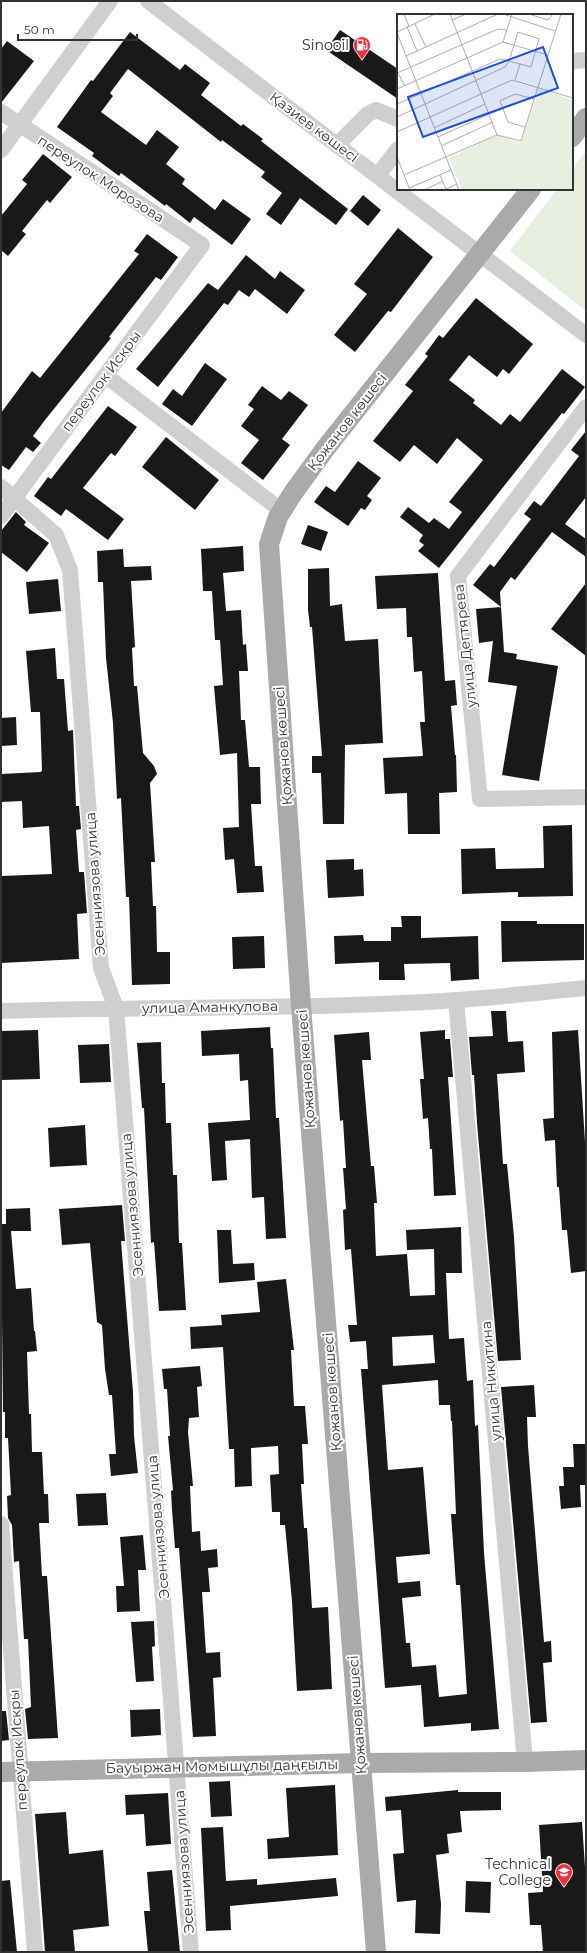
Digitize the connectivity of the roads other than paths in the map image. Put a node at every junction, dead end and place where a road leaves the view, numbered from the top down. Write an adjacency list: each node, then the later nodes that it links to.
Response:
1 (110, 1): 8 (street)
2 (148, 1): 10 (street, Қазиев көшесі)
3 (586, 60): 4 (street)
4 (573, 61)
5 (1, 112): 8 (street, переулок Морозова)
6 (586, 118): 9 (main road)
7 (397, 119): 10 (street)
8 (19, 126): 11 (street); 17 (street, переулок Морозова)
9 (573, 136)
10 (338, 144): 13 (street, Қазиев көшесі)
11 (1, 150)
12 (397, 150): 13 (street)
13 (378, 175): 14 (street, Қазиев көшесі)
14 (397, 190)
15 (397, 190): 18 (street, Қазиев көшесі)
16 (530, 190): 18 (main road, Қожанов көшесі)
17 (202, 245): 20 (street, переулок Искры)
18 (480, 254): 19 (street, Қазиев көшесі); 24 (main road, Қожанов көшесі)
19 (586, 335)
20 (106, 376): 23 (street, переулок Искры); 24 (street)
21 (586, 407): 26 (street, улица Дегтярева)
22 (1, 487): 23 (street, Эсенниязова улица)
23 (14, 497): 25 (street, переулок Искры); 30 (street, Эсенниязова улица)
24 (282, 511): 29 (main road, Қожанов көшесі)
25 (1, 516)
26 (586, 797)
27 (586, 989): 28 (street, улица Аманкулова)
28 (456, 1000): 29 (street, улица Аманкулова); 34 (street, улица Никитина)
29 (301, 1006): 30 (street, улица Аманкулова); 35 (main road, Қожанов көшесі)
30 (116, 1008): 31 (street, улица Аманкулова); 36 (street, Эсенниязова улица)
31 (1, 1011)
32 (1, 1524): 37 (street, переулок Искры)
33 (586, 1760): 34 (main road, Бауыржан Момышұлы даңғылы)
34 (525, 1762): 35 (main road, Бауыржан Момышұлы даңғылы)
35 (361, 1763): 36 (main road, Бауыржан Момышұлы даңғылы); 40 (main road, Қожанов көшесі)
36 (177, 1767): 37 (main road, Бауыржан Момышұлы даңғылы); 39 (street, Эсенниязова улица)
37 (10, 1771): 38 (street, переулок Искры)
38 (35, 1952)
39 (191, 1952)
40 (376, 1952)

